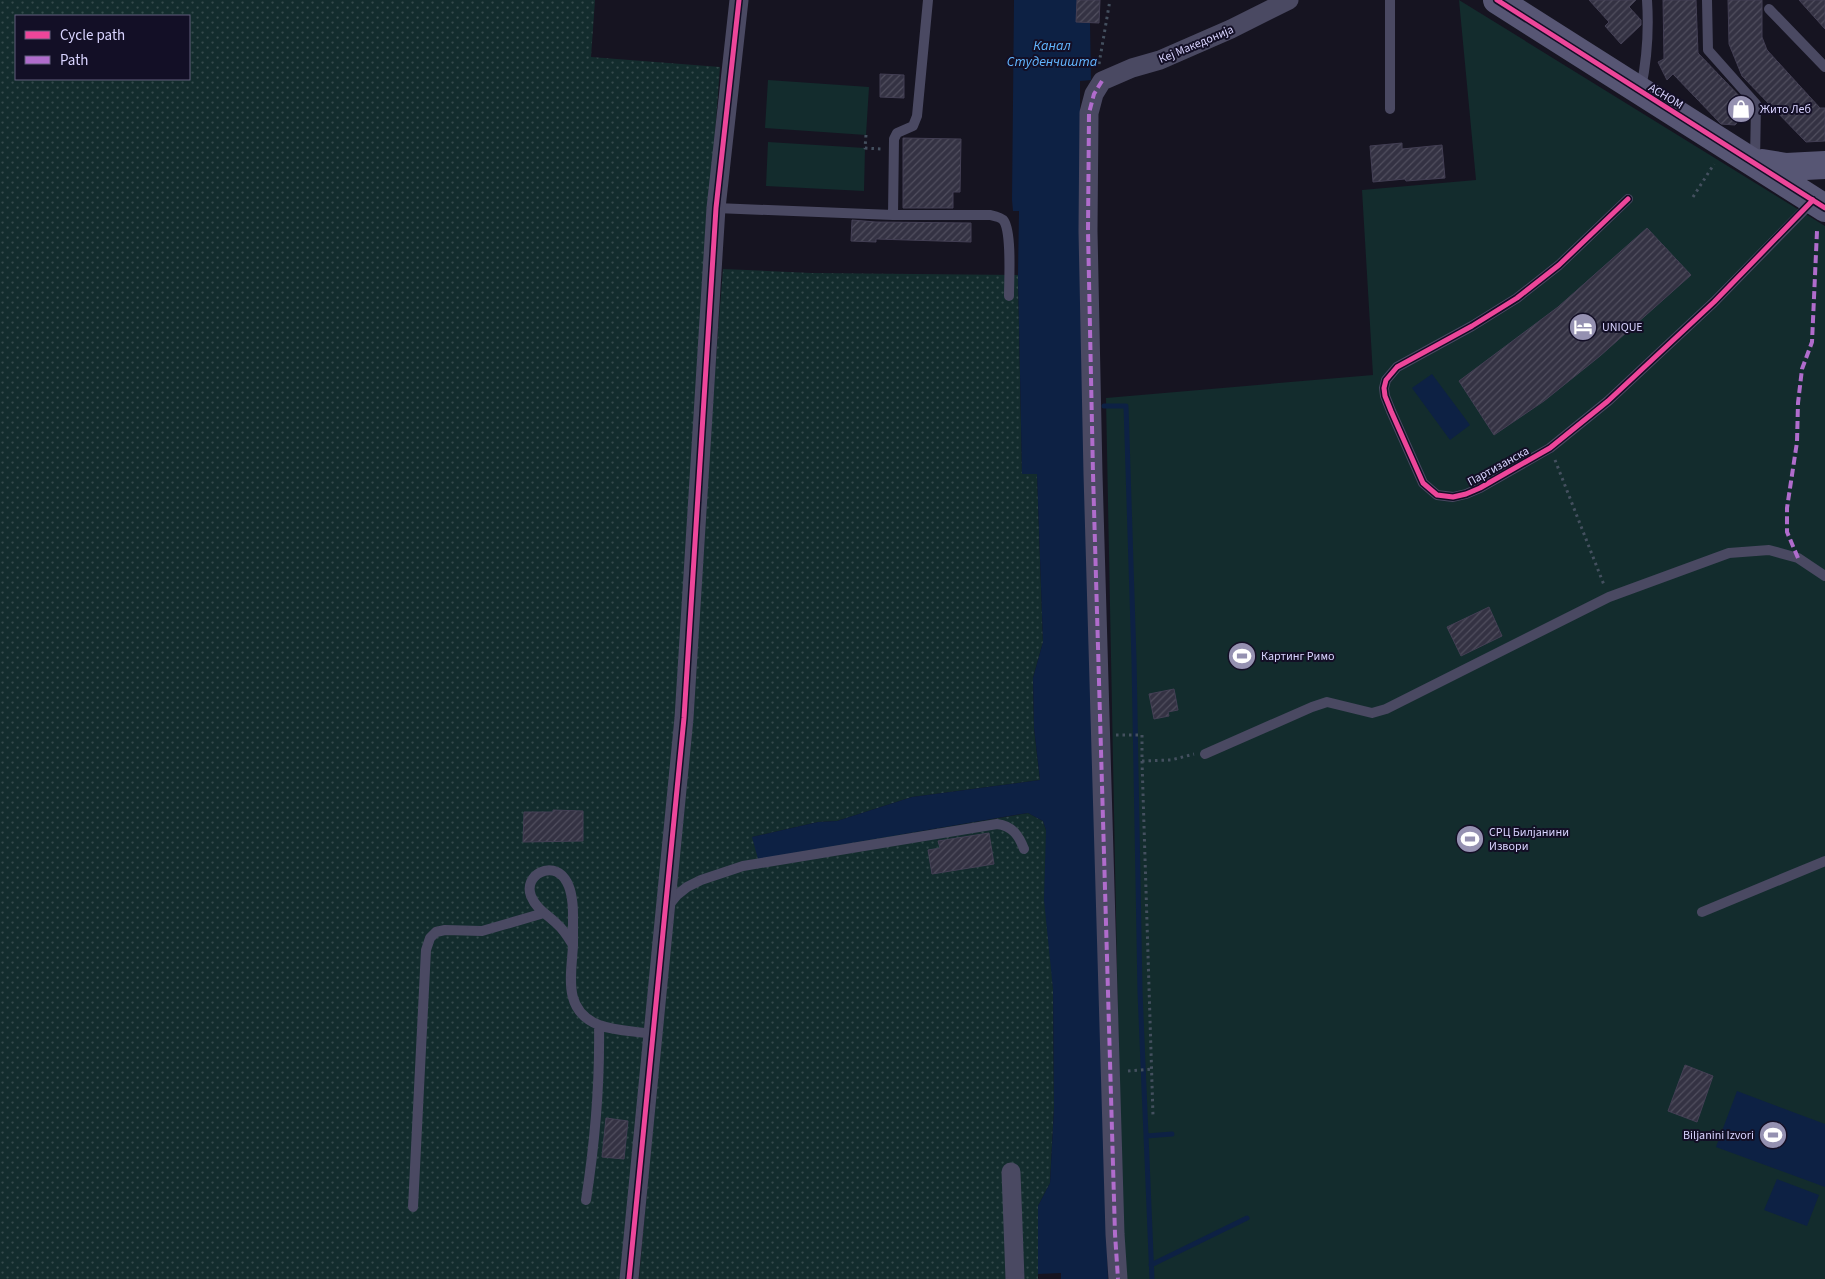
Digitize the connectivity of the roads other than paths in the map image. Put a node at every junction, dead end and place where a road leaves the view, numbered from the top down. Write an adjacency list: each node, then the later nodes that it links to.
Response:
1 (739, 0): 16 (street)
2 (928, 0): 17 (lane)
3 (1289, 0): 34 (street, Кеј Македонија)
4 (1390, 0): 11 (lane)
5 (1496, 0): 10 (street, АСНОМ)
6 (1647, 0): 10 (lane)
7 (1707, 0): 12 (lane)
8 (1769, 9): 9 (lane)
9 (1825, 67)
10 (1640, 92): 12 (street, АСНОМ)
11 (1390, 109)
12 (1755, 162): 13 (street); 15 (street, АСНОМ)
13 (1825, 165)
14 (1628, 199): 15 (lane, Партизанска)
15 (1821, 199)
16 (716, 208): 17 (lane); 23 (street)
17 (893, 215): 18 (lane)
18 (1009, 296)
19 (1825, 576): 20 (lane)
20 (1205, 754)
21 (1024, 849): 23 (lane)
22 (1825, 861): 24 (lane)
23 (664, 910): 28 (street)
24 (1702, 912)
25 (544, 913): 26 (lane); 26 (lane); 31 (lane)
26 (573, 945): 27 (lane)
27 (598, 1025): 28 (lane); 30 (lane)
28 (652, 1034): 32 (street)
29 (1011, 1172): 33 (street)
30 (586, 1200)
31 (413, 1207)
32 (629, 1279)
33 (1015, 1279)
34 (1118, 1279)

